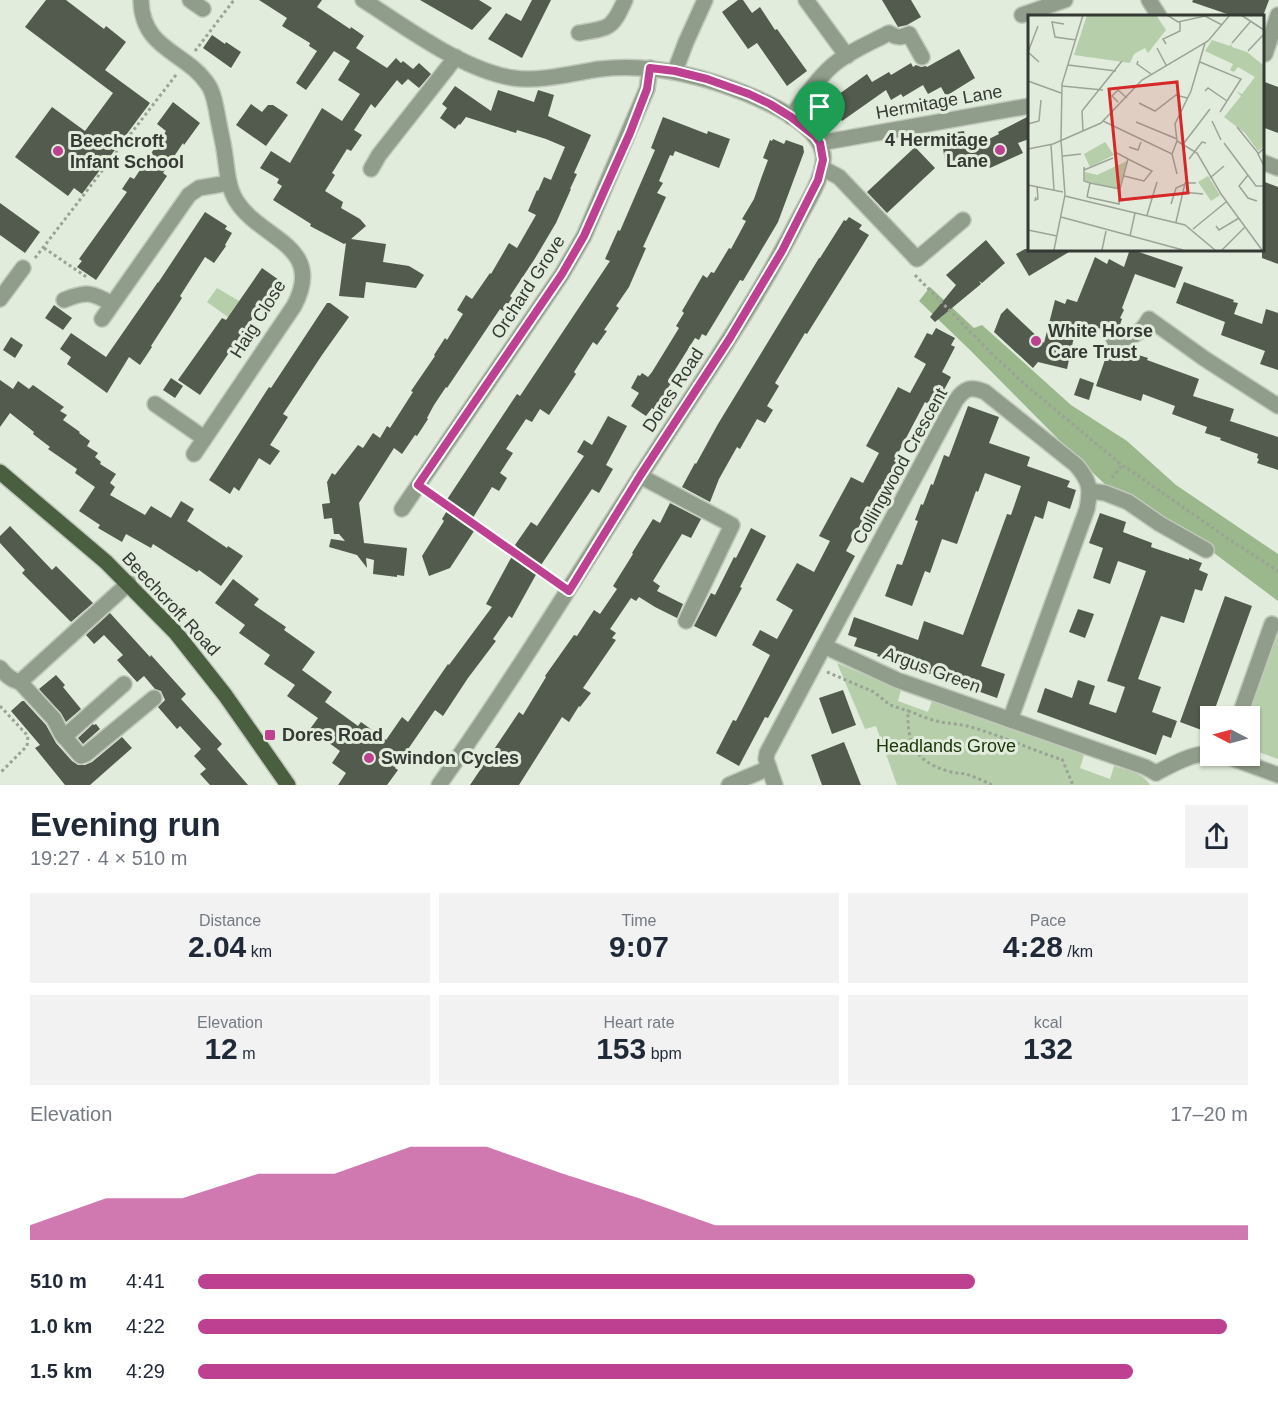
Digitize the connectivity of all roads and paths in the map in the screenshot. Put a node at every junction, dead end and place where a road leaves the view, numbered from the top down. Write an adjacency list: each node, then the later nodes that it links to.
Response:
1 (141, 0): 19 (street, Haig Close)
2 (190, 0): 10 (street)
3 (234, 0): 19 (path)
4 (363, 0): 17 (street)
5 (625, 0): 14 (street)
6 (705, 0): 21 (street)
7 (806, 0): 15 (street)
8 (1065, 0): 11 (street)
9 (1149, 0): 12 (street)
10 (203, 9)
11 (1022, 15)
12 (1158, 15)
13 (1278, 15): 16 (street)
14 (579, 33)
15 (853, 52): 18 (street); 23 (street)
16 (1268, 55)
17 (456, 57): 20 (street); 28 (street)
18 (922, 57)
19 (186, 63): 29 (street, Haig Close); 31 (path)
20 (650, 68): 21 (street); 46 (street, Orchard Grove)
21 (675, 71): 23 (street)
22 (1028, 106): 24 (street, Hermitage Lane)
23 (791, 117): 24 (street)
24 (820, 143): 26 (street, Dores Road)
25 (1263, 162): 27 (street)
26 (822, 168): 30 (street); 45 (street, Dores Road)
27 (1278, 168)
28 (370, 169)
29 (229, 183): 37 (street); 42 (street, Haig Close)
30 (963, 220)
31 (43, 248): 32 (path); 34 (path)
32 (23, 268): 35 (street)
33 (912, 271): 50 (path)
34 (89, 279)
35 (0, 299)
36 (64, 300): 37 (street)
37 (112, 304): 38 (street)
38 (102, 319)
39 (1114, 340): 41 (street)
40 (155, 404): 42 (street)
41 (1278, 406)
42 (204, 438): 43 (street, Haig Close)
43 (194, 454)
44 (0, 472): 51 (main road, Beechcroft Road)
45 (640, 476): 52 (street, Dores Road); 53 (street)
46 (418, 485): 48 (street, Orchard Grove); 52 (path)
47 (1090, 491): 49 (street); 55 (street, Collingwood Crescent); 64 (street)
48 (402, 509)
49 (1206, 550)
50 (1278, 572)
51 (129, 583): 58 (street); 74 (main road, Beechcroft Road)
52 (569, 591): 75 (street, Dores Road)
53 (686, 621)
54 (1272, 624): 62 (street)
55 (824, 646): 56 (street); 64 (street, Argus Green)
56 (813, 667): 63 (path); 70 (street)
57 (0, 668): 58 (street)
58 (20, 682): 65 (street)
59 (124, 684): 65 (street)
60 (154, 698): 65 (street)
61 (0, 706): 71 (path)
62 (1243, 706)
63 (908, 711): 68 (path); 78 (path)
64 (1010, 720): 66 (street, Argus Green)
65 (64, 737)
66 (1056, 737): 68 (path); 73 (street, Argus Green)
67 (1200, 754): 73 (street)
68 (1063, 760): 79 (path)
69 (1255, 766): 72 (street)
70 (769, 768): 76 (street); 77 (street)
71 (0, 773)
72 (1278, 774)
73 (1158, 779)
74 (288, 785)
75 (439, 785)
76 (729, 785)
77 (776, 785)
78 (992, 785)
79 (1073, 785)

